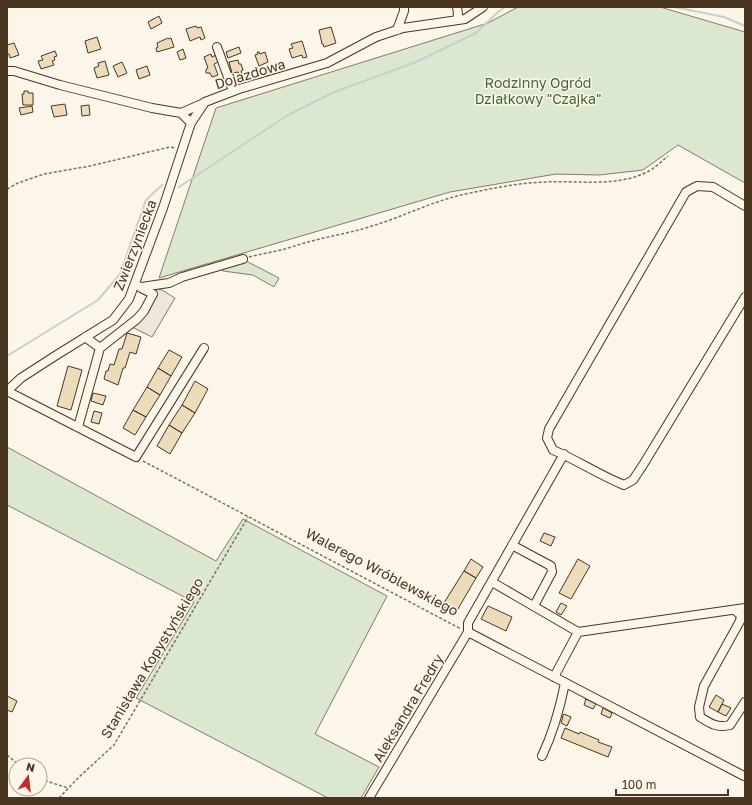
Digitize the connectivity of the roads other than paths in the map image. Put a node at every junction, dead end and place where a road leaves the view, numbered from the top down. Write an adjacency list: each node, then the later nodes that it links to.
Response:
1 (404, 7): 5 (street)
2 (457, 7): 4 (street)
3 (483, 7): 4 (street, Dojazdowa)
4 (457, 20): 5 (street, Dojazdowa)
5 (397, 30): 8 (street, Dojazdowa)
6 (217, 47): 8 (street)
7 (7, 72): 10 (street)
8 (233, 91): 9 (street, Dojazdowa)
9 (205, 102): 10 (street); 11 (street, Dojazdowa)
10 (182, 114): 11 (street)
11 (191, 123): 14 (street, Zwierzyniecka)
12 (745, 206): 21 (street)
13 (243, 259): 14 (street)
14 (134, 285): 16 (street, Zwierzyniecka); 17 (street)
15 (745, 297): 21 (street)
16 (85, 337): 17 (street); 19 (street, Zwierzyniecka)
17 (100, 348): 20 (street)
18 (204, 348): 20 (street)
19 (7, 391): 20 (street)
20 (78, 427)
21 (564, 454): 22 (street, Aleksandra Fredry)
22 (512, 545): 23 (street, Aleksandra Fredry); 24 (street)
23 (492, 582): 24 (street); 27 (street, Aleksandra Fredry)
24 (534, 606): 28 (street)
25 (745, 608): 26 (street)
26 (734, 610): 28 (street); 31 (street)
27 (468, 632): 29 (street, Walerego Wróblewskiego); 34 (street, Aleksandra Fredry)
28 (578, 632): 29 (street)
29 (554, 677): 30 (street, Walerego Wróblewskiego)
30 (565, 683): 32 (street); 33 (street, Walerego Wróblewskiego)
31 (745, 702)
32 (542, 756)
33 (744, 776)
34 (370, 798)

